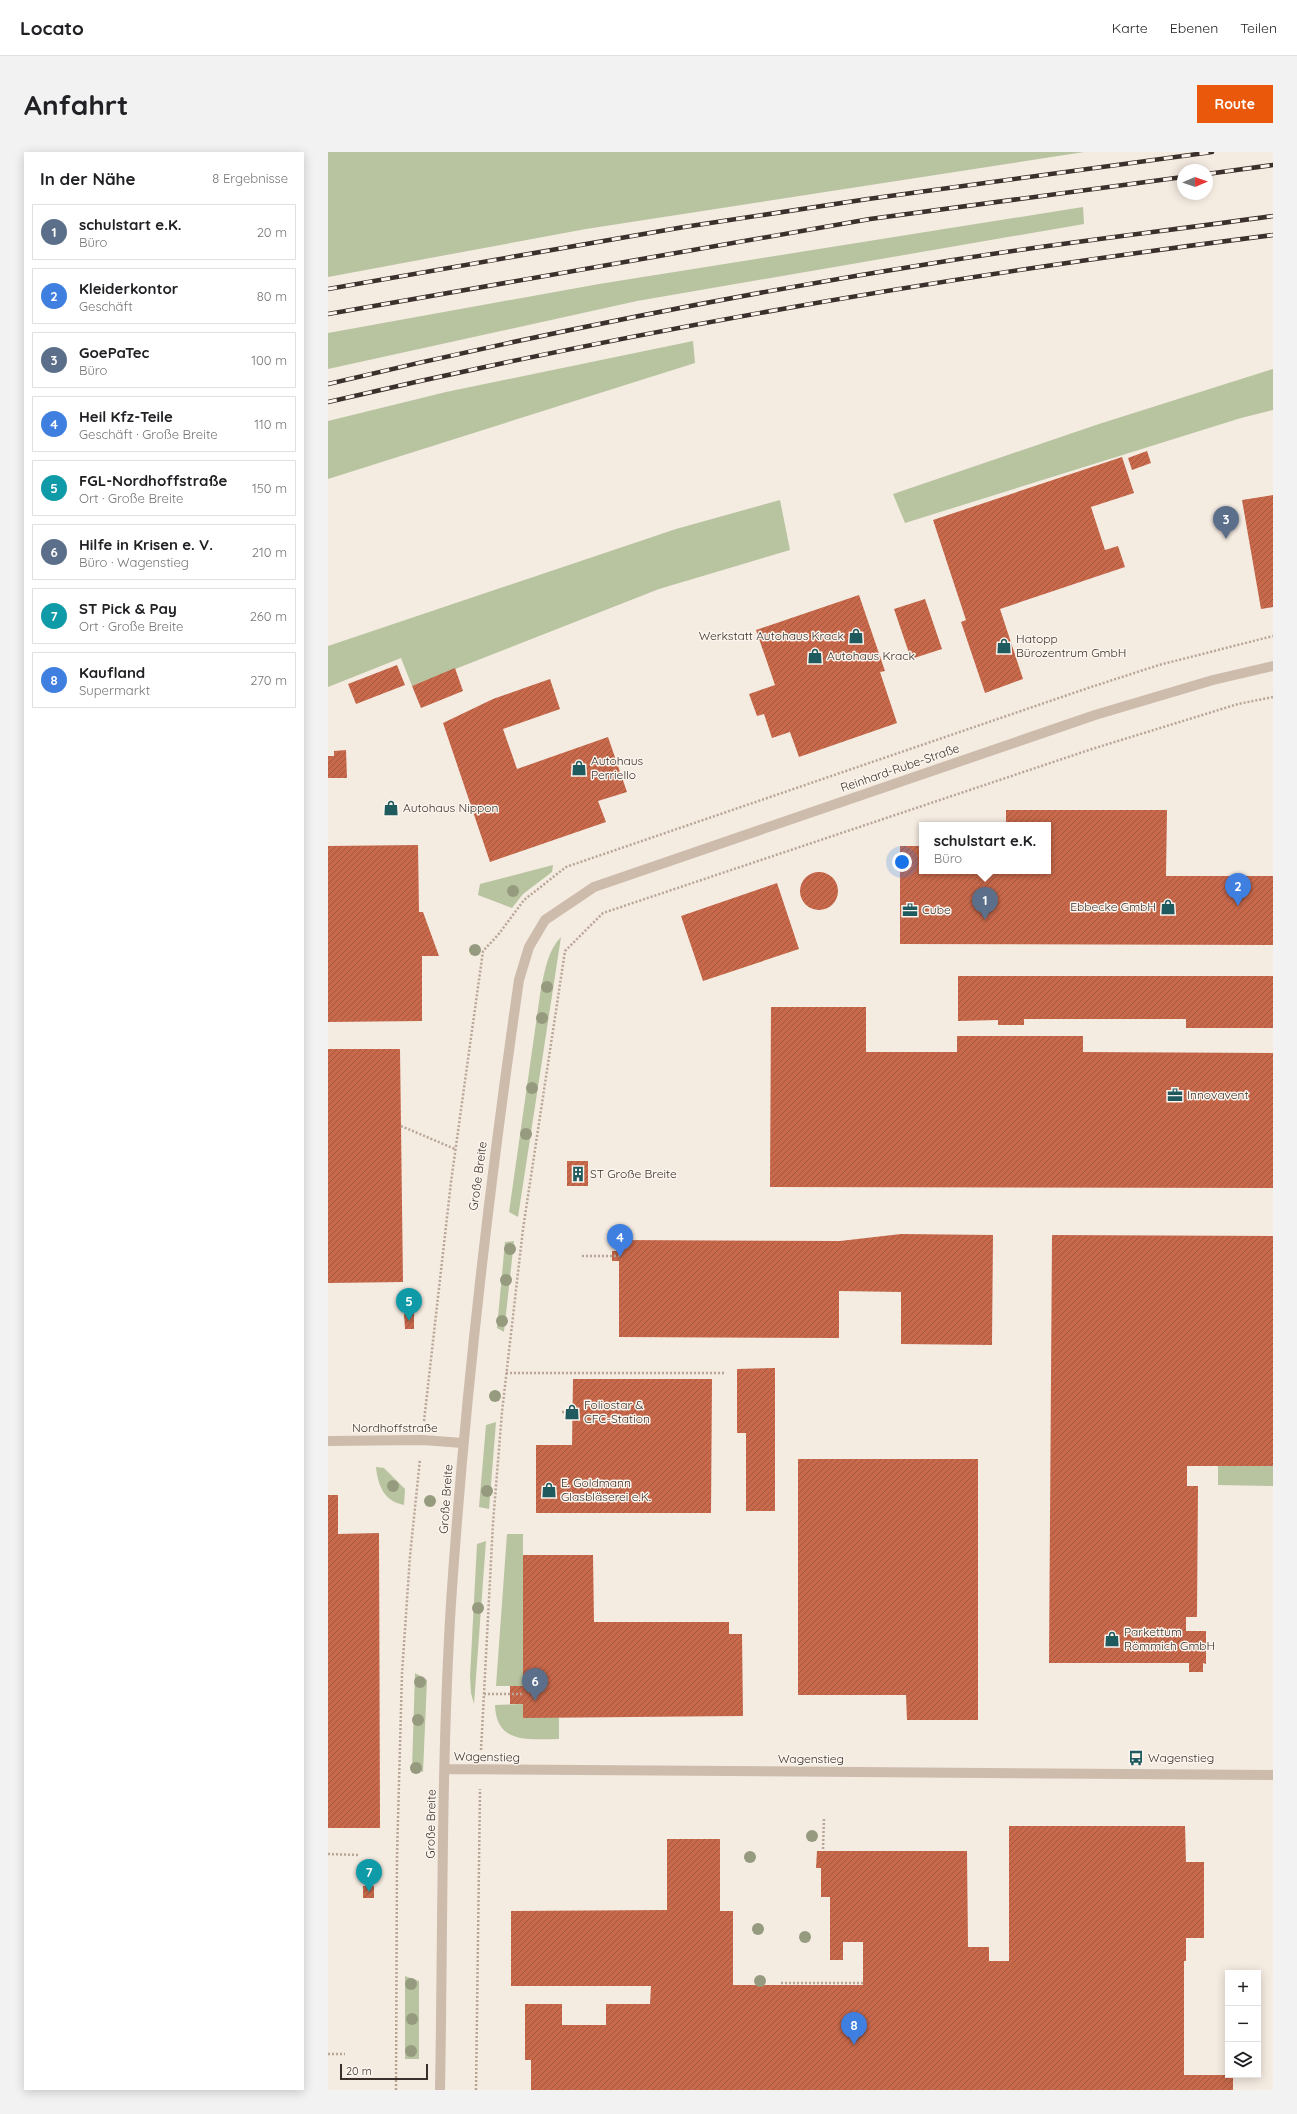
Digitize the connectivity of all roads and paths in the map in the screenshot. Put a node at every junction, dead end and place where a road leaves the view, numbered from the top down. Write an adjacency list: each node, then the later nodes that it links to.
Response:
1 (1273, 636): 6 (path)
2 (1273, 666): 4 (street, Reinhard-Rube-Straße)
3 (1273, 697): 9 (path)
4 (545, 920): 15 (street, Große Breite)
5 (401, 1126): 6 (path)
6 (455, 1149): 13 (path)
7 (582, 1256): 8 (path)
8 (619, 1256)
9 (506, 1373): 10 (path); 16 (path)
10 (724, 1373)
11 (562, 1412): 12 (path)
12 (572, 1412)
13 (422, 1440): 14 (street, Nordhoffstraße); 15 (street, Nordhoffstraße); 29 (path)
14 (328, 1441)
15 (463, 1442): 18 (street, Große Breite)
16 (484, 1694): 17 (path); 19 (path)
17 (523, 1694)
18 (445, 1769): 19 (street, Wagenstieg); 30 (street, Große Breite)
19 (480, 1770): 20 (street, Wagenstieg); 31 (path)
20 (1273, 1775)
21 (824, 1818): 22 (path)
22 (823, 1848)
23 (328, 1854): 24 (path)
24 (358, 1855)
25 (781, 1983): 26 (path)
26 (863, 1983)
27 (328, 2054): 28 (path)
28 (345, 2054)
29 (396, 2090)
30 (440, 2090)
31 (476, 2090)

